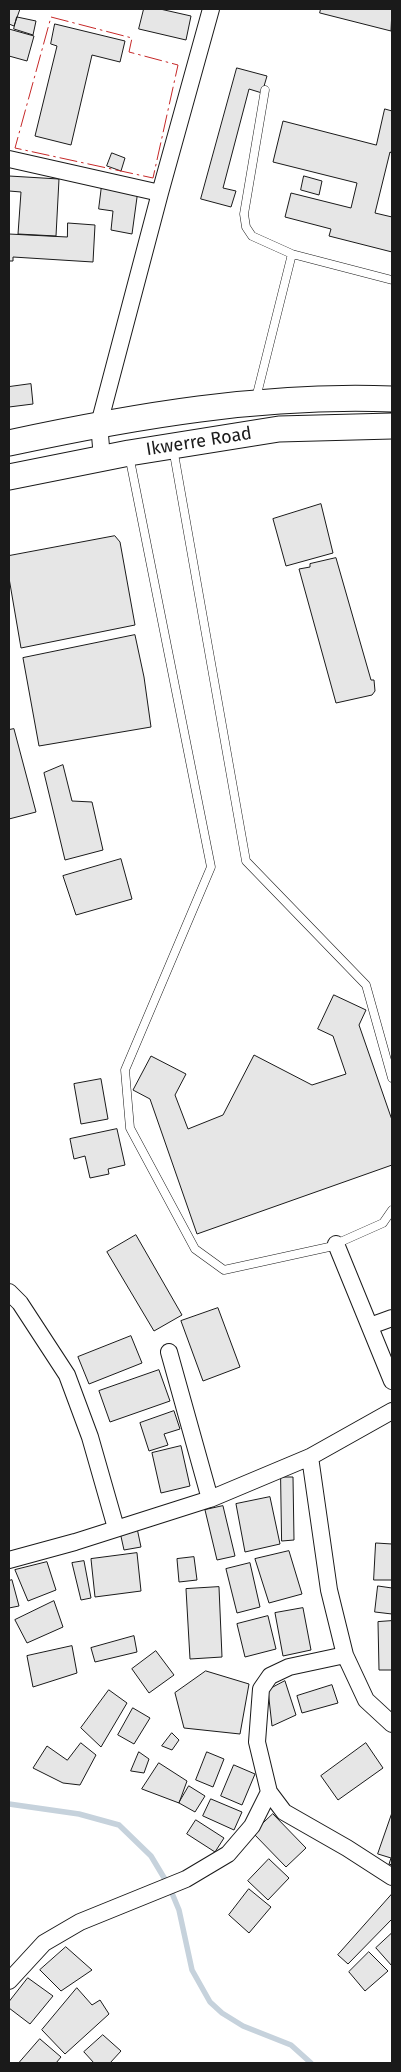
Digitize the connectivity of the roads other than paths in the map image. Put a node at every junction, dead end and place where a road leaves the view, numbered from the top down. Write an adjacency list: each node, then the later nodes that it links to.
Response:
1 (211, 9): 4 (street)
2 (265, 90): 5 (lane)
3 (9, 159): 4 (street)
4 (160, 193): 9 (street)
5 (292, 254): 6 (lane); 8 (lane)
6 (392, 280)
7 (392, 399): 8 (main road)
8 (255, 403): 9 (main road)
9 (99, 424): 11 (main road); 14 (street)
10 (392, 426): 12 (main road, Ikwerre Road)
11 (9, 444)
12 (173, 446): 13 (main road, Ikwerre Road); 16 (lane)
13 (129, 453): 14 (main road, Ikwerre Road); 18 (lane)
14 (102, 458): 15 (main road, Ikwerre Road)
15 (9, 477)
16 (392, 1078)
17 (392, 1210): 18 (lane)
18 (336, 1244): 21 (street)
19 (9, 1292): 27 (street)
20 (392, 1318): 21 (street)
21 (370, 1326): 23 (street)
22 (170, 1352): 26 (street)
23 (392, 1381)
24 (392, 1411): 25 (street)
25 (310, 1457): 26 (street); 29 (street)
26 (210, 1499): 27 (street)
27 (116, 1528): 28 (street)
28 (9, 1560)
29 (345, 1655): 30 (street); 31 (street)
30 (392, 1724)
31 (269, 1792): 32 (street); 33 (street)
32 (392, 1878)
33 (9, 1981)

